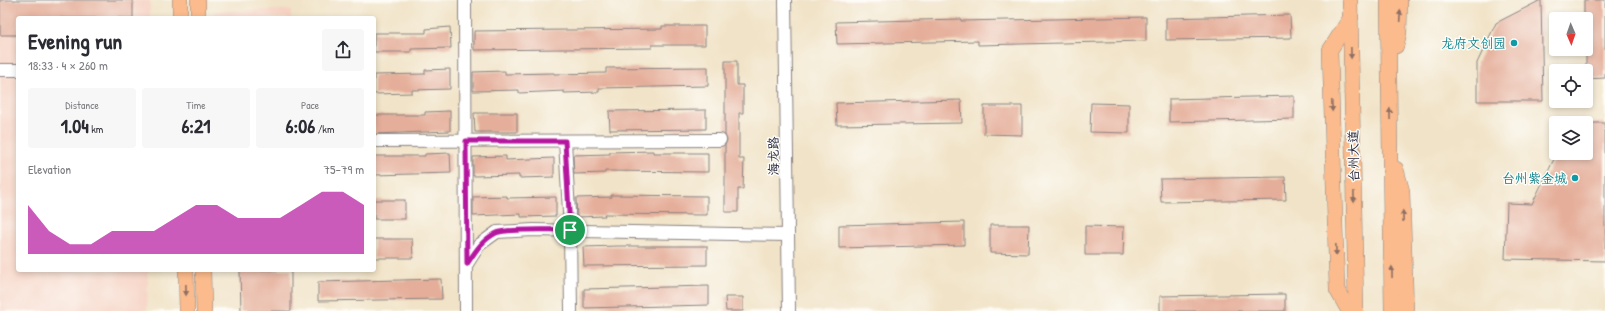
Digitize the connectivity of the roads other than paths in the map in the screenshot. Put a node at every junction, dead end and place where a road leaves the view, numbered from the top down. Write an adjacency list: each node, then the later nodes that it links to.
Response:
1 (180, 0): 8 (main road)
2 (198, 0): 9 (main road)
3 (465, 0): 16 (street)
4 (785, 0): 20 (street, 海龙路)
5 (1350, 0): 10 (main road, 台州大道)
6 (1388, 0): 13 (main road)
7 (1400, 0): 13 (main road, one-way to 7)
8 (180, 16)
9 (198, 16)
10 (1351, 17): 29 (main road, one-way to 29); 30 (main road, 台州大道, one-way to 30)
11 (0, 70): 12 (street)
12 (16, 70)
13 (1389, 82): 18 (main road, one-way to 13)
14 (720, 140): 17 (street)
15 (376, 141): 16 (street)
16 (466, 141): 17 (street); 21 (street)
17 (565, 141): 19 (street)
18 (1390, 145): 31 (main road, one-way to 18); 32 (main road, one-way to 18)
19 (570, 230): 20 (street); 21 (street); 27 (street)
20 (788, 235): 28 (street, 海龙路)
21 (467, 264): 26 (street)
22 (186, 272): 24 (main road, one-way to 24)
23 (203, 272): 25 (main road)
24 (186, 311)
25 (204, 311)
26 (466, 311)
27 (571, 311)
28 (789, 311)
29 (1349, 311)
30 (1356, 311)
31 (1392, 311)
32 (1406, 311)

